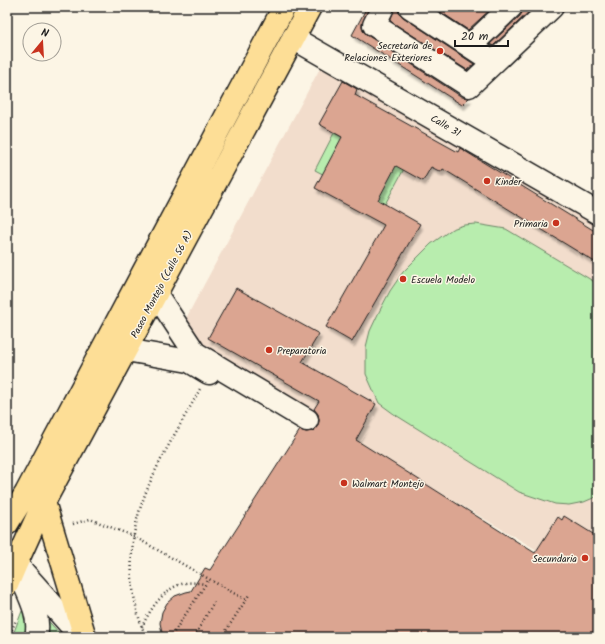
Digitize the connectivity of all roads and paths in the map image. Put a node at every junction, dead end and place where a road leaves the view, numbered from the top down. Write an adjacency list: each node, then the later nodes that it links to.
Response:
1 (310, 7): 7 (main road, Paseo Montejo (Calle 56 A))
2 (383, 7): 9 (street)
3 (410, 7): 8 (street)
4 (511, 7): 8 (street)
5 (552, 7): 9 (street)
6 (282, 8): 14 (main road, Paseo Montejo (Calle 56 A))
7 (294, 38): 10 (street, Calle 31); 11 (main road, Paseo Montejo (Calle 56 A))
8 (470, 46): 9 (street)
9 (494, 62)
10 (598, 213)
11 (156, 294): 12 (main road, Paseo Montejo (Calle 56 A)); 12 (street)
12 (126, 350): 14 (main road, Paseo Montejo (Calle 56 A))
13 (202, 386): 17 (path)
14 (26, 499): 15 (main road, Paseo Montejo (Calle 56 A)); 18 (main road, Paseo Montejo (Calle 56 A)); 29 (main road)
15 (7, 524)
16 (73, 524): 17 (path)
17 (133, 536): 19 (path); 26 (path)
18 (11, 561): 21 (main road, Paseo Montejo (Calle 56 A)); 27 (street); 28 (street)
19 (209, 578): 20 (path); 23 (path)
20 (205, 584): 26 (path); 31 (path)
21 (11, 595): 25 (path)
22 (249, 595): 23 (path)
23 (246, 600): 33 (path)
24 (214, 602): 32 (path)
25 (7, 626)
26 (142, 628): 30 (path)
27 (36, 637)
28 (81, 637)
29 (85, 637)
30 (146, 637)
31 (176, 637)
32 (194, 637)
33 (222, 637)

